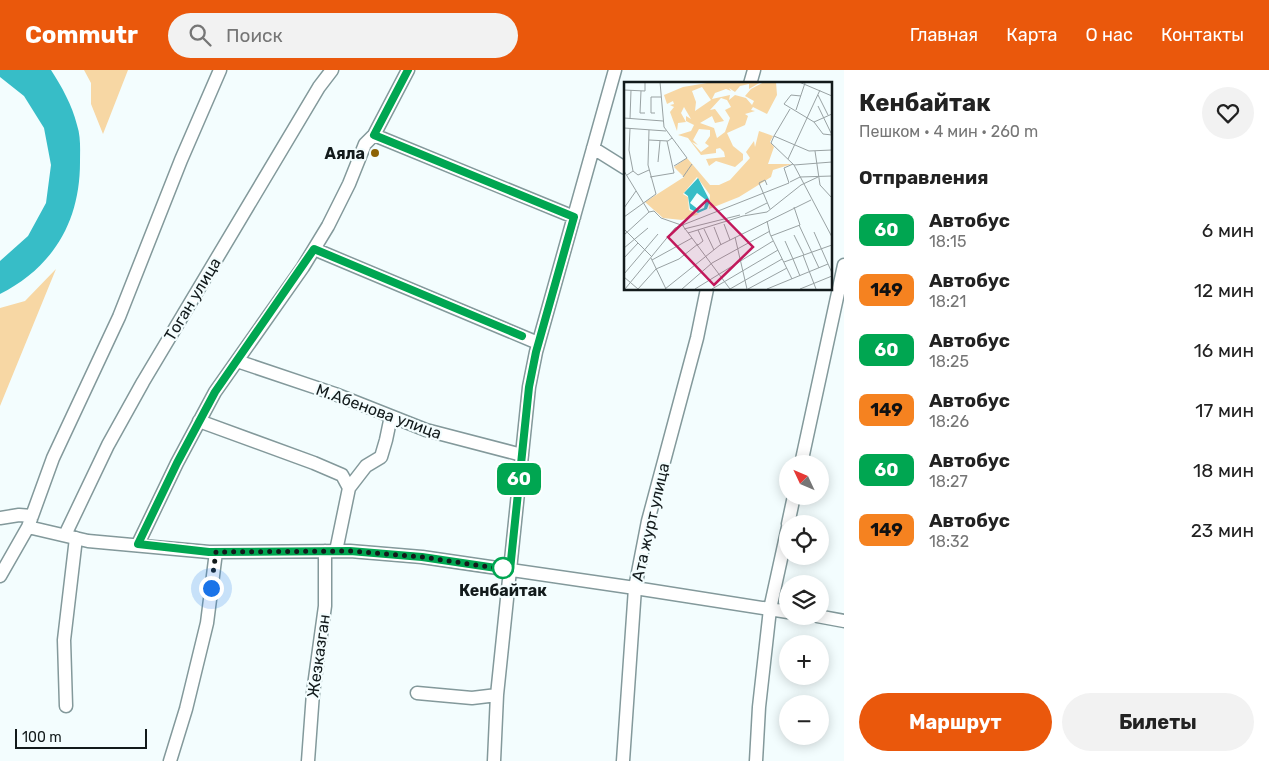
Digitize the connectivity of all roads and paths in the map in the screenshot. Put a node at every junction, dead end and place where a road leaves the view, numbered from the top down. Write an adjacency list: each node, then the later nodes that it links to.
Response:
1 (220, 70): 21 (street)
2 (332, 70): 22 (street, Тоган улица)
3 (408, 70): 5 (street)
4 (615, 70): 6 (street)
5 (374, 135): 8 (street); 9 (street)
6 (593, 148): 7 (street); 8 (street)
7 (624, 167)
8 (574, 217): 13 (street)
9 (314, 249): 13 (street); 14 (street)
10 (844, 264): 12 (street)
11 (707, 290): 29 (street, Ата журт улица)
12 (836, 294): 18 (street)
13 (538, 343): 17 (street)
14 (237, 361): 15 (street, М.Абенова улица); 16 (street)
15 (391, 416): 17 (street, М.Абенова улица); 19 (street)
16 (199, 422): 19 (street); 23 (street)
17 (522, 455): 27 (street)
18 (803, 455)
19 (349, 488): 24 (street, Жезказган)
20 (0, 518): 21 (street)
21 (30, 522): 22 (street); 28 (street)
22 (70, 537): 23 (street); 36 (street, Тоган улица)
23 (138, 544): 25 (street)
24 (331, 551): 25 (street); 27 (street); 38 (street, Жезказган)
25 (216, 552): 37 (street)
26 (779, 565): 30 (street)
27 (510, 570): 29 (street); 35 (street)
28 (0, 576)
29 (635, 588): 30 (street); 40 (street, Ата журт улица)
30 (770, 609): 31 (street); 41 (street)
31 (779, 610)
32 (829, 618): 33 (street)
33 (844, 621)
34 (416, 693): 35 (street)
35 (498, 695): 39 (street)
36 (66, 706)
37 (170, 761)
38 (308, 761)
39 (494, 761)
40 (623, 761)
41 (756, 761)

